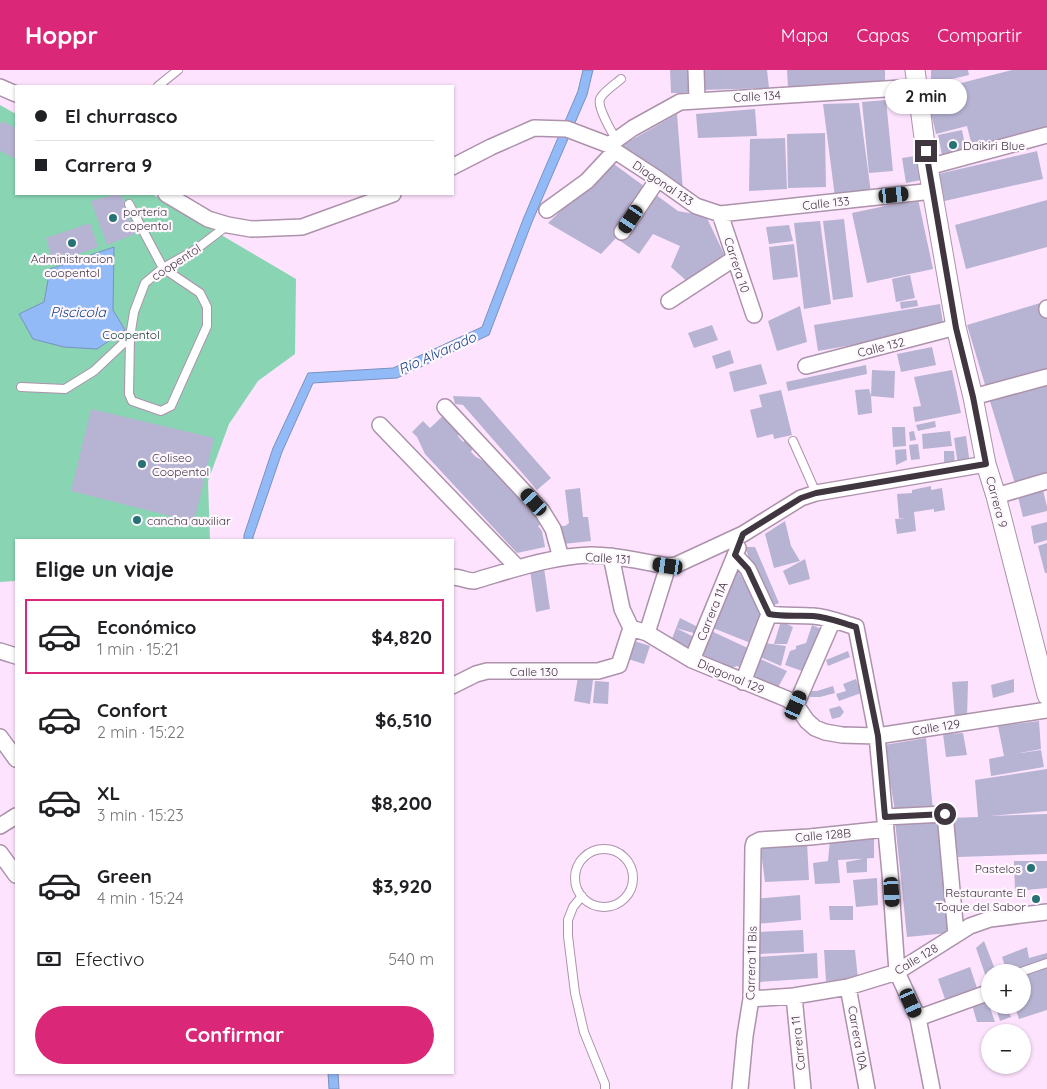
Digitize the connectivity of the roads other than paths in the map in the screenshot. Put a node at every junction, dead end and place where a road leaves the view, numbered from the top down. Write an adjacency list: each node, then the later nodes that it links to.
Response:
1 (178, 70): 5 (lane)
2 (696, 70): 8 (street)
3 (620, 79): 10 (lane)
4 (916, 79): 8 (street, Calle 134); 12 (street, Carrera 9)
5 (159, 85)
6 (0, 87): 7 (street)
7 (15, 94)
8 (697, 100): 10 (street, Calle 134)
9 (1047, 135): 12 (street)
10 (613, 145): 11 (street, Diagonal 133); 13 (street, Diagonal 133); 18 (street)
11 (454, 166)
12 (928, 166): 14 (street, Carrera 9)
13 (658, 179): 19 (street, Diagonal 133); 21 (street)
14 (932, 191): 19 (street, Calle 133); 26 (street, Carrera 9)
15 (168, 195): 20 (street)
16 (390, 195): 20 (street)
17 (129, 204): 23 (lane)
18 (546, 210)
19 (720, 214): 22 (street, Carrera 10)
20 (228, 225): 23 (lane, coopentol)
21 (622, 232)
22 (735, 258): 24 (street); 25 (street, Carrera 10)
23 (163, 268): 27 (lane, coopentol); 27 (lane, coopentol)
24 (669, 301)
25 (754, 315)
26 (956, 328): 28 (street, Calle 132); 31 (street, Carrera 9)
27 (130, 337): 30 (lane)
28 (806, 366)
29 (1047, 377): 31 (street)
30 (21, 387)
31 (973, 397): 35 (street, Carrera 9)
32 (445, 407): 42 (street)
33 (380, 425): 44 (street)
34 (793, 441): 37 (lane)
35 (986, 464): 37 (street, Calle 131); 38 (street, Carrera 9)
36 (1047, 482): 38 (street)
37 (816, 493): 39 (street, Calle 131)
38 (996, 496): 55 (street, Carrera 9)
39 (743, 534): 40 (street, Carrera 11A); 43 (street, Calle 131)
40 (735, 555): 46 (street); 52 (street, Carrera 11A)
41 (611, 556): 42 (street, Calle 131); 43 (street, Calle 131); 48 (street)
42 (561, 558): 44 (street, Calle 131)
43 (668, 566): 49 (street)
44 (518, 568): 45 (street, Calle 131)
45 (454, 577)
46 (769, 614): 47 (street); 53 (street)
47 (833, 620): 56 (street); 59 (street)
48 (631, 628): 49 (street, Diagonal 129); 54 (street, Calle 130)
49 (646, 632): 52 (street, Diagonal 129)
50 (0, 651): 51 (street)
51 (15, 656)
52 (692, 660): 53 (street, Diagonal 129)
53 (743, 682): 56 (street, Diagonal 129)
54 (454, 685)
55 (1047, 695)
56 (796, 705): 58 (street, Diagonal 129)
57 (1047, 710): 59 (street, Calle 129)
58 (825, 732): 59 (street, Calle 129)
59 (878, 736): 63 (street)
60 (0, 737): 61 (street)
61 (15, 758)
62 (15, 817): 64 (street)
63 (885, 823): 65 (street, Calle 128B); 70 (street, Calle 128B); 73 (street)
64 (0, 826)
65 (760, 840): 77 (street, Carrera 11 Bis)
66 (0, 853): 67 (street)
67 (15, 874)
68 (582, 896): 68 (lane); 79 (lane)
69 (1047, 912): 70 (street, Calle 128)
70 (956, 934): 73 (street, Calle 128)
71 (1047, 963): 72 (lane)
72 (1031, 969)
73 (897, 972): 74 (street, Calle 128); 78 (street)
74 (848, 987): 76 (street, Calle 128); 82 (street, Carrera 10A)
75 (981, 995): 78 (street)
76 (794, 996): 77 (street, Calle 128); 81 (street, Carrera 11)
77 (751, 1000): 80 (street, Carrera 11 Bis)
78 (918, 1018): 83 (street)
79 (605, 1089)
80 (740, 1089)
81 (803, 1089)
82 (867, 1089)
83 (932, 1089)

